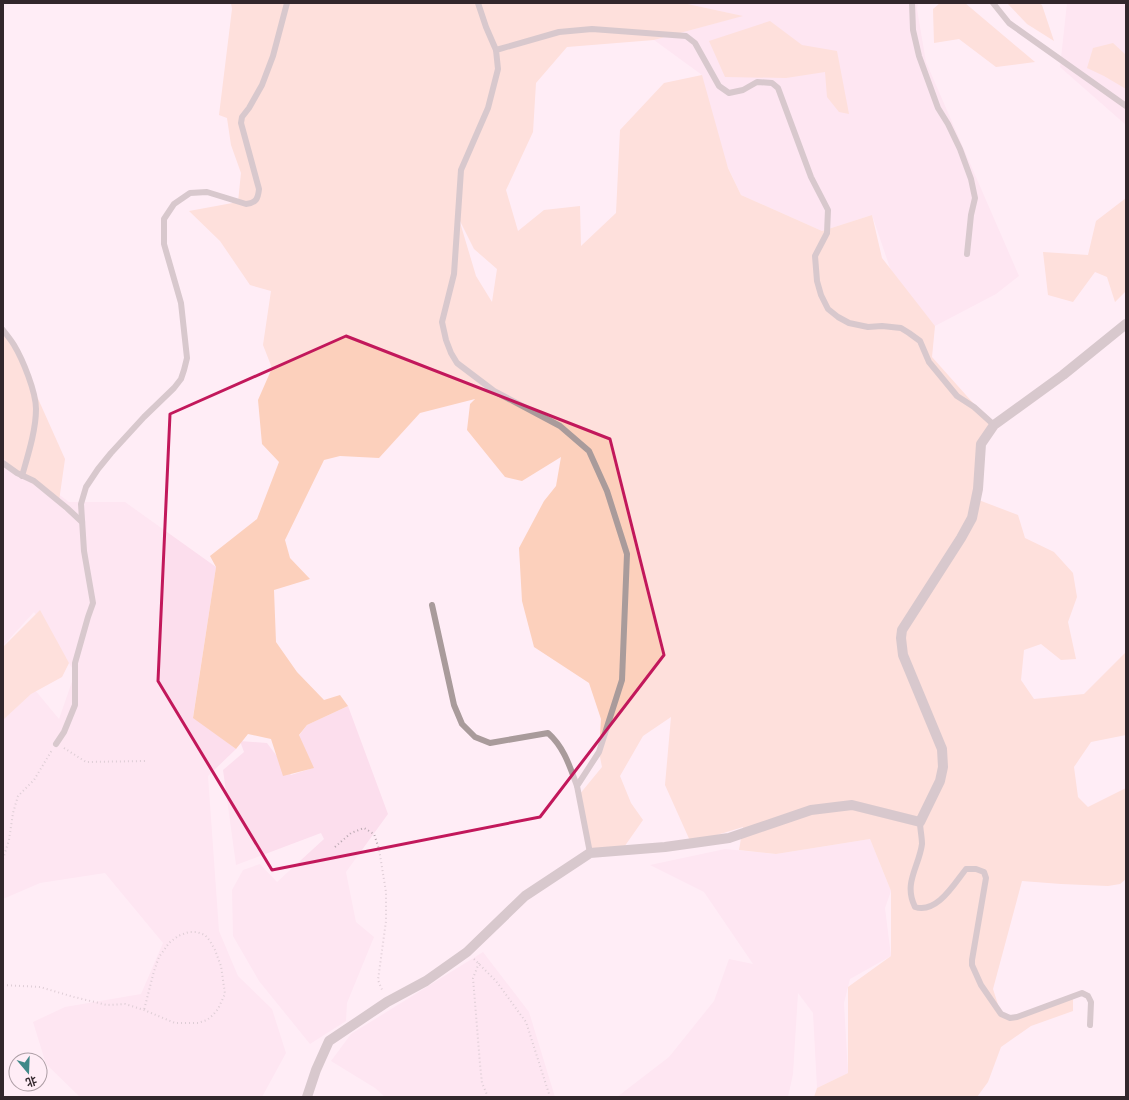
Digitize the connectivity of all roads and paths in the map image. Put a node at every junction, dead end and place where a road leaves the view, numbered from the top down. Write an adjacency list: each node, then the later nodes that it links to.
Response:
1 (287, 3): 13 (lane)
2 (478, 3): 5 (lane)
3 (912, 3): 7 (lane)
4 (992, 3): 6 (lane)
5 (496, 50): 10 (lane); 17 (lane)
6 (1126, 106)
7 (967, 254)
8 (1126, 324): 10 (street)
9 (3, 330): 12 (lane)
10 (994, 425): 18 (street)
11 (3, 463): 12 (lane)
12 (22, 476): 13 (lane)
13 (82, 522): 15 (lane)
14 (432, 604): 17 (lane)
15 (56, 744): 16 (path); 21 (path)
16 (147, 761)
17 (578, 786): 20 (lane)
18 (920, 822): 20 (street); 27 (lane)
19 (335, 847): 25 (path)
20 (590, 852): 22 (street)
21 (3, 859)
22 (467, 952): 23 (path); 25 (street)
23 (479, 964): 29 (path); 30 (path)
24 (3, 985): 26 (path)
25 (387, 1002): 28 (street)
26 (144, 1010): 26 (path)
27 (1090, 1025)
28 (306, 1097)
29 (488, 1097)
30 (550, 1097)

